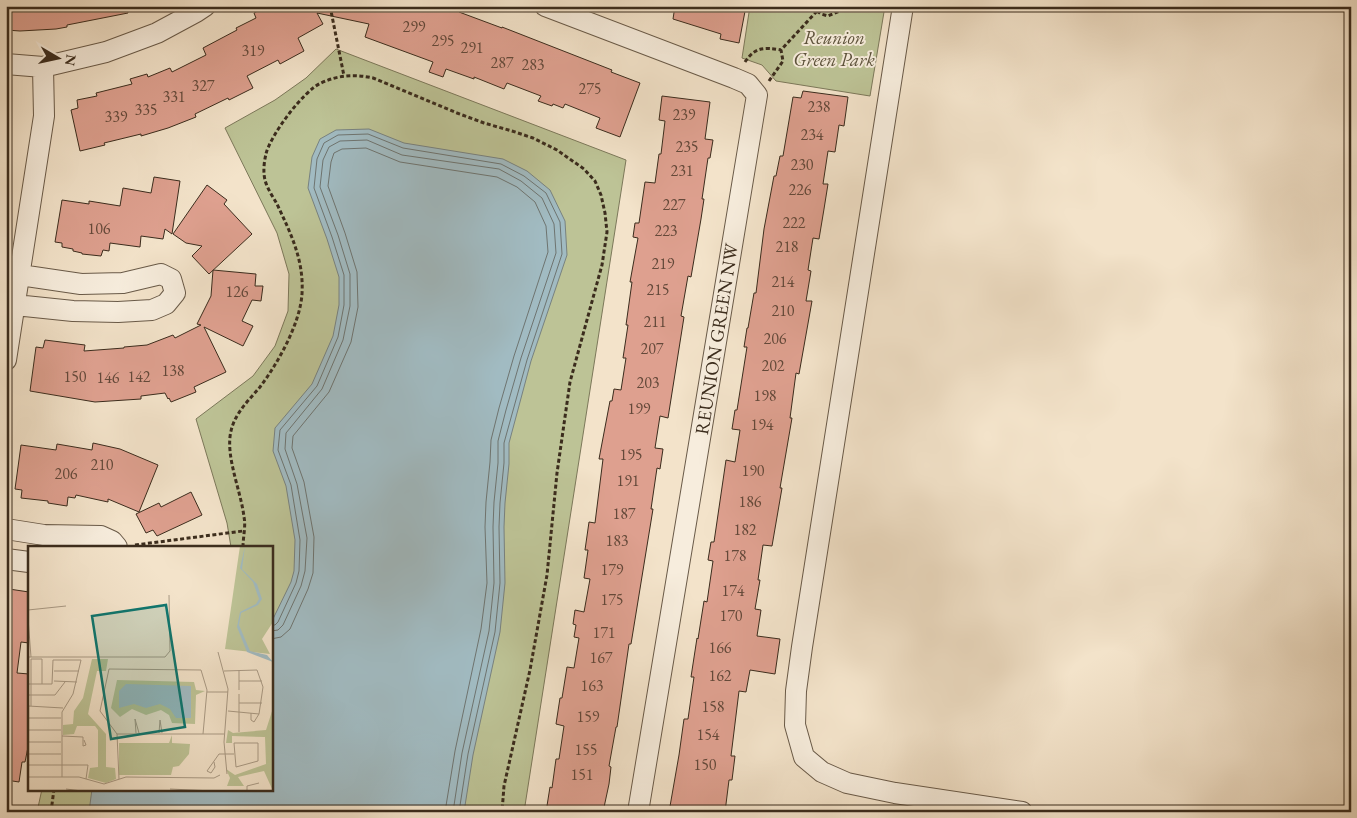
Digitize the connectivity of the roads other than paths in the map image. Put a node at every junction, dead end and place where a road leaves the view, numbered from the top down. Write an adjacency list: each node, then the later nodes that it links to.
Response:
1 (205, 6): 5 (street)
2 (545, 6): 13 (street, REUNION GREEN NW)
3 (903, 6): 14 (street)
4 (6, 64): 5 (street)
5 (43, 67): 6 (street)
6 (20, 275): 7 (street); 7 (street)
7 (15, 305): 8 (street)
8 (6, 360)
9 (6, 529): 10 (street)
10 (125, 546)
11 (6, 559): 12 (street)
12 (28, 562)
13 (638, 812)
14 (1022, 812)

